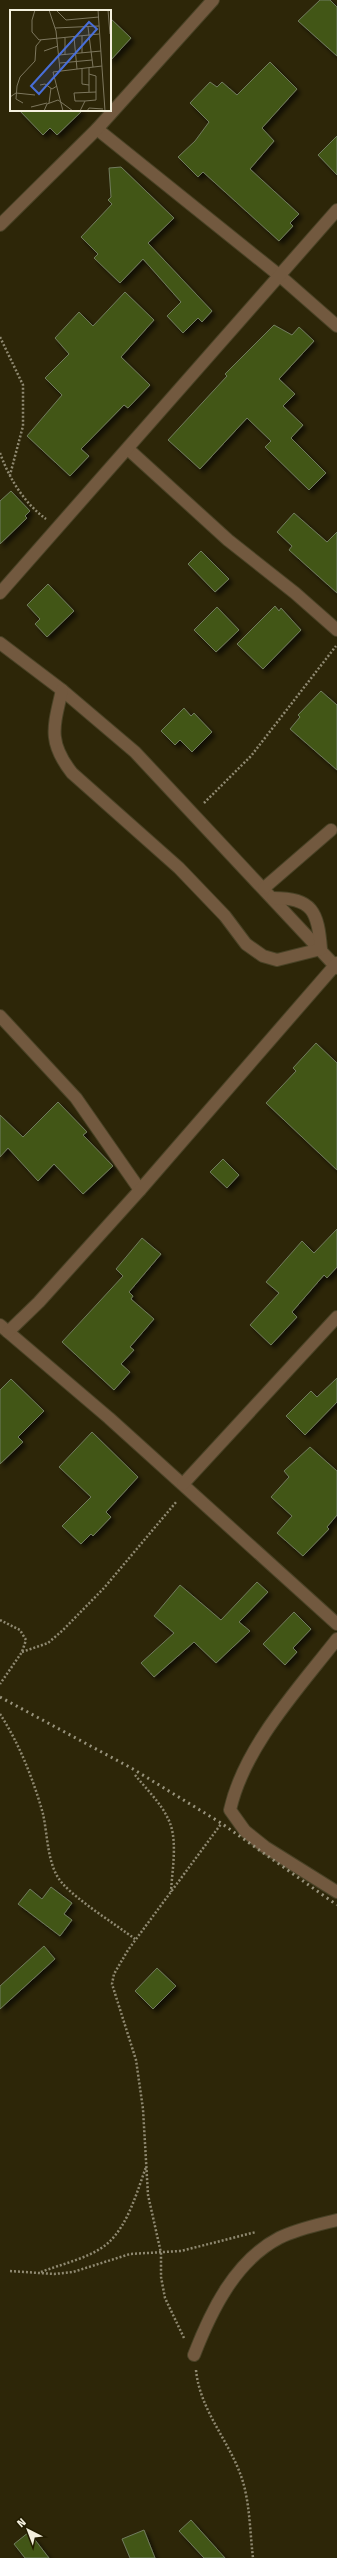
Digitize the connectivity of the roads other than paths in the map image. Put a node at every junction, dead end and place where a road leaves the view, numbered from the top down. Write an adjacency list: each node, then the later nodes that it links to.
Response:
1 (212, 0): 2 (street)
2 (97, 129): 4 (street); 5 (street)
3 (337, 210): 5 (street)
4 (0, 225)
5 (280, 276): 6 (street); 7 (street)
6 (337, 326)
7 (128, 449): 8 (street); 9 (street)
8 (0, 592)
9 (337, 630)
10 (0, 642): 11 (street)
11 (62, 690): 13 (street); 15 (street)
12 (330, 830): 13 (street)
13 (264, 888): 14 (street)
14 (273, 898): 15 (street); 15 (street)
15 (321, 949): 16 (street)
16 (336, 965): 18 (street)
17 (0, 1016): 18 (street)
18 (140, 1190): 20 (street)
19 (337, 1317): 21 (street)
20 (4, 1328): 21 (street)
21 (186, 1487): 22 (street)
22 (337, 1624)
23 (337, 1639): 24 (street)
24 (337, 1892)
25 (337, 2220): 26 (street)
26 (194, 2355)

